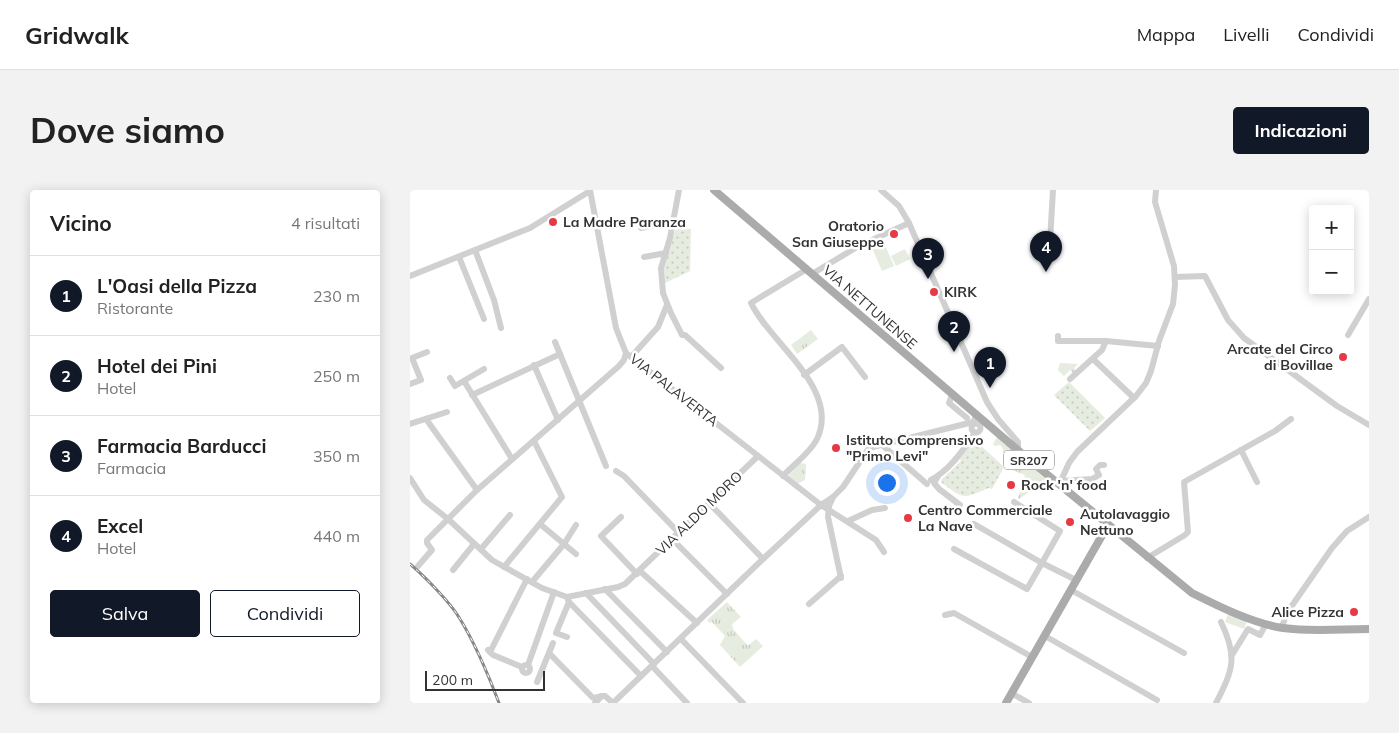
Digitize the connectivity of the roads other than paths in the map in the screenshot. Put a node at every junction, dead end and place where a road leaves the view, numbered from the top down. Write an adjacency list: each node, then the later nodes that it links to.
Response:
1 (679, 190): 7 (street)
2 (881, 190): 8 (street)
3 (1053, 190): 10 (street)
4 (1156, 190): 17 (street)
5 (590, 191): 11 (street); 31 (street, VIA PALAVERTA)
6 (718, 191): 15 (main road, VIA NETTUNENSE / SR207)
7 (674, 222): 9 (street); 12 (street)
8 (909, 223): 15 (street); 48 (street)
9 (641, 228)
10 (1050, 242)
11 (476, 250): 14 (street); 23 (street)
12 (666, 253): 13 (street); 19 (street)
13 (644, 256)
14 (459, 257): 16 (street); 21 (street)
15 (810, 272): 36 (street); 43 (main road, VIA NETTUNENSE / SR207)
16 (410, 276)
17 (1175, 277): 28 (street); 55 (street)
18 (1369, 299): 24 (street)
19 (668, 304): 20 (street); 22 (street)
20 (671, 314): 22 (street); 34 (street)
21 (484, 319)
22 (658, 327): 31 (street)
23 (501, 328)
24 (1348, 335)
25 (1058, 336): 26 (street)
26 (1106, 341): 28 (street); 32 (street)
27 (555, 342): 30 (street)
28 (1158, 346): 44 (street)
29 (427, 352): 41 (street)
30 (560, 354): 33 (street); 45 (street)
31 (629, 355): 45 (street); 60 (street, VIA PALAVERTA)
32 (1093, 359): 39 (street); 44 (street)
33 (534, 365): 42 (street); 52 (street)
34 (721, 368)
35 (484, 369): 40 (street)
36 (804, 375): 37 (street); 65 (street)
37 (865, 377)
38 (450, 378): 40 (street)
39 (1070, 380)
40 (464, 381): 42 (street)
41 (410, 384)
42 (472, 395): 61 (street)
43 (952, 395): 47 (main road, VIA NETTUNENSE / SR207); 49 (street)
44 (1134, 398): 69 (street)
45 (579, 401): 52 (street); 63 (street)
46 (447, 412): 50 (street)
47 (975, 414): 53 (main road, VIA NETTUNENSE / SR207); 57 (street)
48 (995, 414): 53 (street); 59 (street)
49 (967, 418)
50 (426, 419): 54 (street); 70 (street)
51 (1291, 419): 58 (street)
52 (558, 420): 56 (street)
53 (985, 422): 59 (main road, VIA NETTUNENSE / SR207); 67 (street)
54 (410, 424)
55 (1369, 425)
56 (534, 441): 61 (street); 83 (street)
57 (881, 444): 67 (street); 71 (street)
58 (1241, 450): 68 (street); 95 (street)
59 (1018, 451): 69 (main road, VIA NETTUNENSE / SR207)
60 (758, 456): 65 (street, VIA PALAVERTA); 73 (street, VIA ALDO MORO)
61 (512, 459): 70 (street)
62 (1104, 465): 69 (street)
63 (606, 466)
64 (616, 471): 87 (street)
65 (783, 476): 74 (street, VIA PALAVERTA)
66 (411, 482): 81 (street)
67 (929, 482): 75 (street)
68 (1257, 482)
69 (1060, 483): 86 (main road, VIA NETTUNENSE / SR207)
70 (477, 490): 81 (street)
71 (833, 497): 74 (street); 77 (street)
72 (1014, 502): 97 (street)
73 (710, 504): 87 (street, VIA ALDO MORO); 96 (street)
74 (821, 505): 77 (street, VIA PALAVERTA); 96 (street)
75 (960, 505)
76 (885, 508): 82 (street)
77 (828, 510): 82 (street, VIA PALAVERTA); 110 (street)
78 (510, 515): 91 (street)
79 (621, 517): 101 (street)
80 (1369, 517): 115 (street)
81 (448, 519): 89 (street); 98 (street)
82 (848, 521): 93 (street, VIA PALAVERTA)
83 (540, 524): 90 (street); 99 (street)
84 (974, 524): 97 (street)
85 (576, 525): 90 (street)
86 (1108, 525): 95 (main road, VIA NETTUNENSE / SR207); 102 (main road)
87 (679, 533): 88 (street, VIA ALDO MORO)
88 (672, 539): 101 (street, VIA ALDO MORO); 108 (street)
89 (474, 544): 91 (street); 100 (street)
90 (564, 544): 94 (street); 103 (street)
91 (480, 549): 99 (street)
92 (954, 549): 97 (street)
93 (884, 552)
94 (576, 554)
95 (1147, 558): 114 (main road, VIA NETTUNENSE / SR207)
96 (762, 559): 108 (street)
97 (1042, 563): 102 (street)
98 (418, 566)
99 (504, 567): 103 (street)
100 (453, 570)
101 (638, 572): 104 (street, VIA ALDO MORO); 113 (street)
102 (1076, 580): 105 (main road)
103 (529, 581): 106 (street); 127 (street)
104 (606, 589): 107 (street, VIA ALDO MORO); 121 (street)
105 (1071, 590): 117 (main road); 123 (street)
106 (554, 592): 109 (street); 127 (street)
107 (586, 593): 109 (street, VIA ALDO MORO); 126 (street)
108 (727, 594): 113 (street)
109 (568, 599): 118 (street); 129 (street)
110 (809, 604)
111 (945, 615): 125 (street)
112 (1220, 622): 124 (street)
113 (697, 623): 119 (street)
114 (1266, 624): 115 (main road, VIA NETTUNENSE / SR207); 124 (street)
115 (1282, 627): 116 (main road, VIA NETTUNENSE / SR207)
116 (1369, 630)
117 (1045, 636): 125 (main road); 133 (street)
118 (567, 637)
119 (680, 639): 121 (street); 137 (street)
120 (552, 643): 122 (street)
121 (667, 652): 126 (street)
122 (549, 653): 128 (street); 132 (street)
123 (1184, 653)
124 (1232, 655): 140 (street)
125 (1032, 657): 131 (main road)
126 (653, 665): 129 (street); 136 (street)
127 (526, 667): 128 (street)
128 (541, 674): 130 (street)
129 (641, 676): 135 (street)
130 (537, 682)
131 (1012, 693): 138 (main road); 139 (street)
132 (602, 696): 134 (street); 135 (street)
133 (1157, 700)
134 (595, 703)
135 (613, 703)
136 (687, 703)
137 (743, 703)
138 (1006, 703)
139 (1029, 703)
140 (1216, 703)

